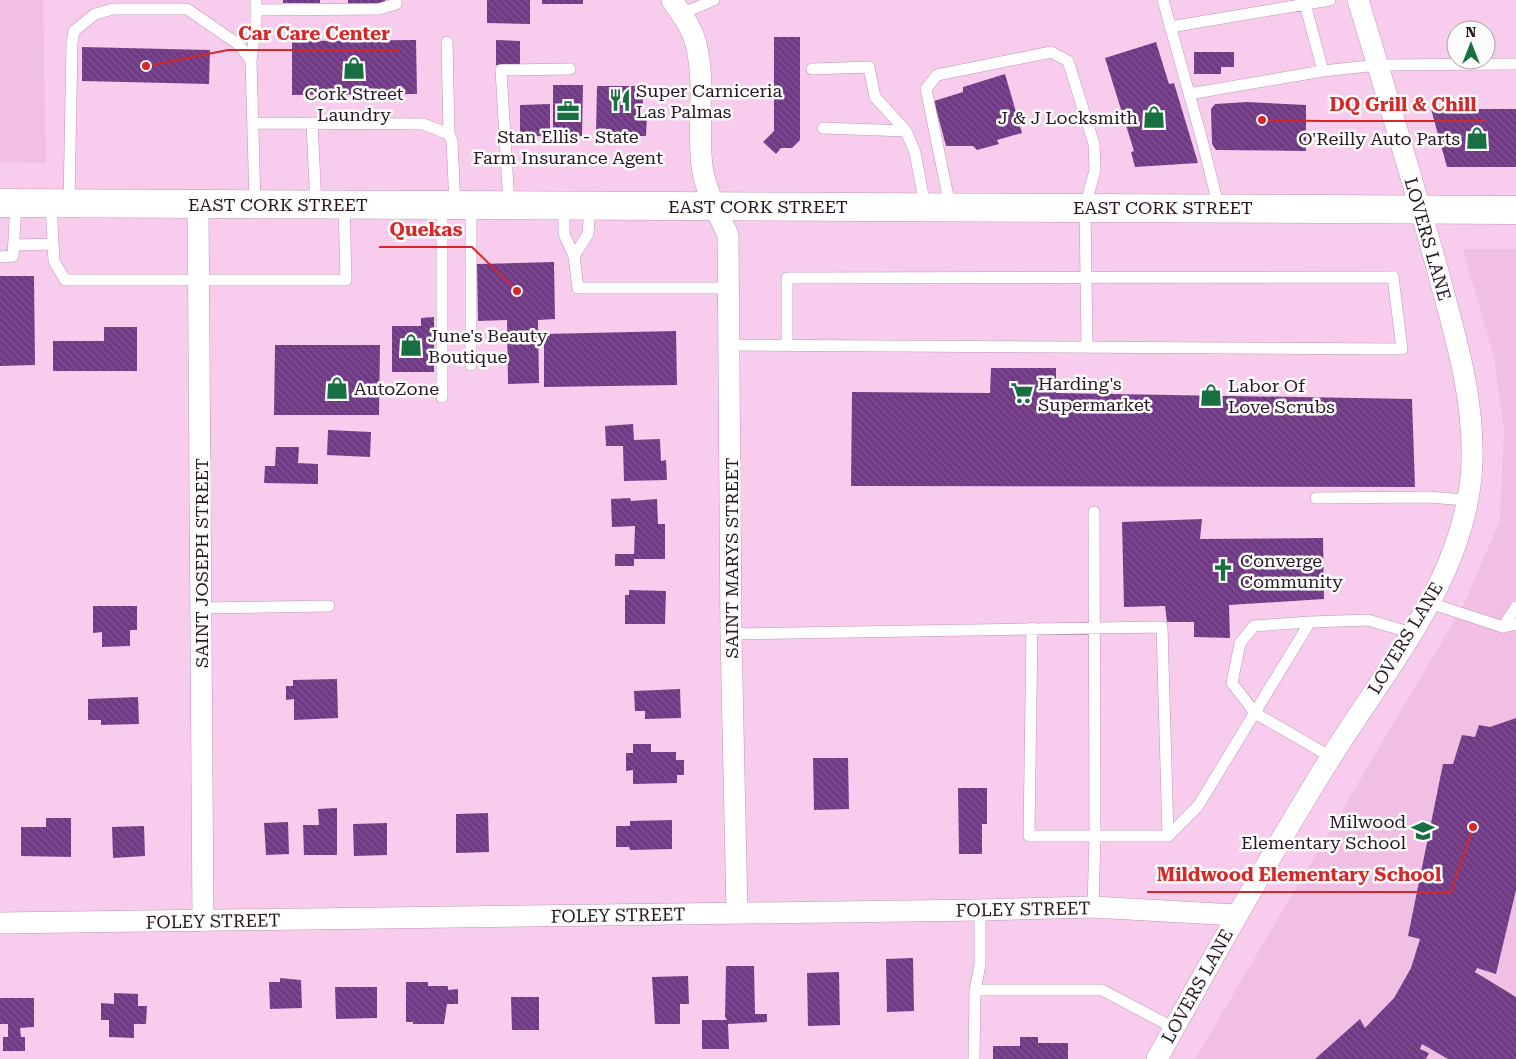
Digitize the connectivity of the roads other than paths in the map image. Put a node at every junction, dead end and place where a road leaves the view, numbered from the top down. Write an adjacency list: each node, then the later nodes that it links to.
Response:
1 (396, 0): 8 (lane)
2 (714, 0): 9 (lane)
3 (1163, 0): 10 (lane)
4 (1330, 0): 6 (lane)
5 (1358, 0): 14 (street, LOVERS LANE)
6 (1304, 2): 10 (lane); 17 (lane)
7 (256, 5): 8 (lane); 12 (lane)
8 (331, 5)
9 (677, 7): 33 (street, SAINT MARYS STREET)
10 (1170, 27): 18 (lane)
11 (447, 42): 23 (lane)
12 (251, 60): 19 (lane); 25 (lane)
13 (1516, 64): 14 (lane)
14 (1378, 65): 17 (lane); 37 (street, LOVERS LANE)
15 (570, 69): 31 (lane)
16 (812, 69): 22 (lane)
17 (1323, 71): 18 (lane)
18 (1190, 94): 36 (lane)
19 (253, 122): 20 (lane); 27 (lane)
20 (312, 123): 23 (lane); 28 (lane)
21 (823, 128): 22 (lane)
22 (906, 130): 34 (lane)
23 (449, 134): 30 (lane)
24 (8, 203): 25 (street, EAST CORK STREET); 40 (lane)
25 (60, 204): 26 (street, EAST CORK STREET); 39 (lane)
26 (198, 204): 27 (street, EAST CORK STREET); 44 (street, SAINT JOSEPH STREET)
27 (255, 204): 28 (street, EAST CORK STREET)
28 (316, 205): 29 (street, EAST CORK STREET)
29 (344, 205): 30 (street, EAST CORK STREET); 44 (lane)
30 (456, 205): 31 (street, EAST CORK STREET); 49 (lane); 50 (lane)
31 (508, 205): 32 (street, EAST CORK STREET)
32 (577, 205): 33 (street, EAST CORK STREET); 41 (lane); 41 (lane)
33 (714, 206): 34 (street, EAST CORK STREET); 45 (street, SAINT MARYS STREET)
34 (938, 206): 35 (street, EAST CORK STREET); 35 (lane)
35 (1085, 207): 36 (street, EAST CORK STREET); 43 (lane)
36 (1219, 208): 37 (street, EAST CORK STREET)
37 (1420, 208): 38 (street, EAST CORK STREET); 52 (street, LOVERS LANE)
38 (1516, 210)
39 (53, 244): 40 (lane); 44 (lane)
40 (15, 245): 42 (lane)
41 (574, 256): 45 (lane)
42 (0, 257)
43 (1086, 278): 47 (lane); 48 (lane); 48 (lane)
44 (199, 280): 57 (street, SAINT JOSEPH STREET)
45 (728, 288): 46 (street, SAINT MARYS STREET)
46 (729, 345): 47 (lane); 64 (street, SAINT MARYS STREET)
47 (787, 345): 48 (lane)
48 (1087, 347)
49 (471, 365)
50 (442, 398)
51 (1316, 498): 52 (lane)
52 (1466, 500): 54 (street, LOVERS LANE)
53 (1094, 512): 61 (lane)
54 (1430, 602): 60 (lane); 63 (street, LOVERS LANE)
55 (329, 606): 57 (lane)
56 (1516, 607): 60 (lane)
57 (201, 608): 73 (street, SAINT JOSEPH STREET)
58 (1310, 622): 63 (lane); 65 (lane); 65 (lane)
59 (1516, 624): 60 (lane)
60 (1503, 626)
61 (1093, 627): 62 (lane); 67 (lane); 68 (lane)
62 (1032, 628): 64 (lane); 67 (lane)
63 (1412, 633): 66 (street, LOVERS LANE)
64 (731, 634): 71 (street, SAINT MARYS STREET)
65 (1255, 713): 66 (lane); 68 (lane)
66 (1331, 757): 72 (street, LOVERS LANE)
67 (1095, 836): 68 (lane); 69 (lane)
68 (1168, 836)
69 (1094, 907): 70 (street, FOLEY STREET); 72 (street, FOLEY STREET)
70 (980, 910): 71 (street, FOLEY STREET); 75 (lane)
71 (737, 913): 73 (street, FOLEY STREET)
72 (1236, 915): 76 (street, LOVERS LANE)
73 (203, 921): 74 (street, FOLEY STREET)
74 (0, 923)
75 (975, 990): 76 (lane); 77 (lane)
76 (1174, 1028): 78 (street, LOVERS LANE)
77 (974, 1059)
78 (1157, 1059)

